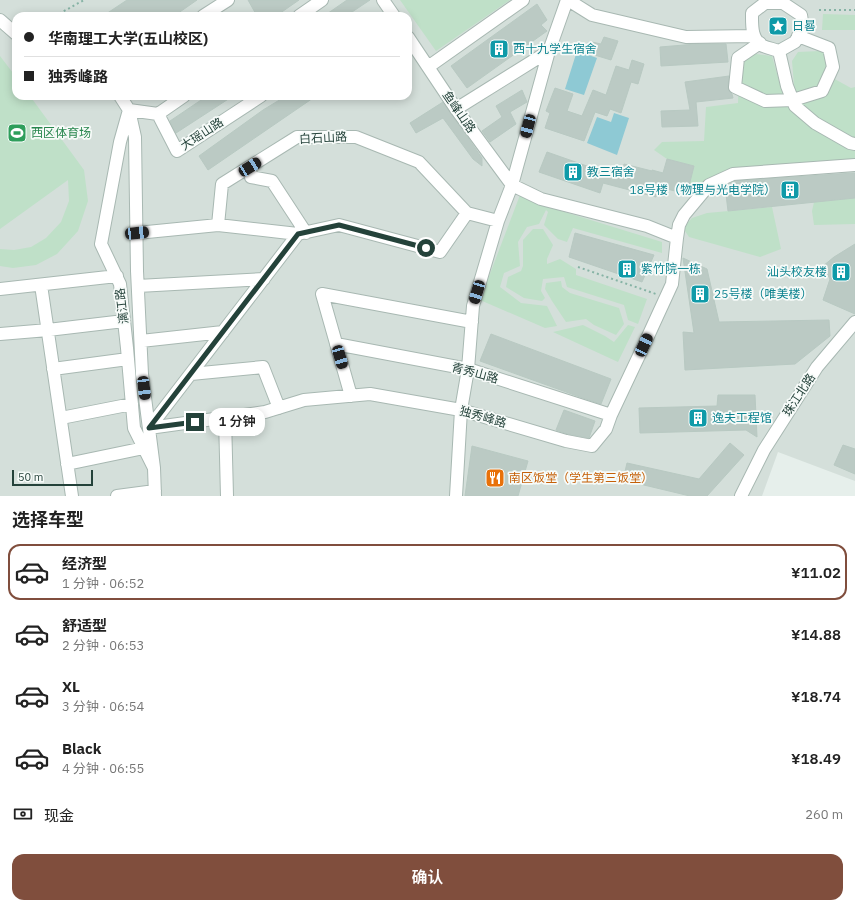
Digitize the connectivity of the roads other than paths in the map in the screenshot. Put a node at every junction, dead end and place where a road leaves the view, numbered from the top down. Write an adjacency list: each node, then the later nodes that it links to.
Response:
1 (228, 0): 6 (street)
2 (322, 0): 7 (street)
3 (383, 0): 8 (street)
4 (523, 0): 16 (street)
5 (568, 0): 12 (street); 14 (street)
6 (209, 12)
7 (305, 12)
8 (387, 12)
9 (0, 20): 10 (street)
10 (12, 30)
11 (798, 36): 12 (street); 15 (street); 20 (street)
12 (757, 40): 15 (street); 20 (street)
13 (412, 43): 16 (street, 鱼峰山路)
14 (549, 51): 21 (street); 27 (street)
15 (778, 51): 20 (street)
16 (428, 67): 21 (street, 鱼峰山路)
17 (123, 100): 22 (street)
18 (178, 100): 23 (street)
19 (255, 100): 23 (street, 大瑶山路)
20 (792, 100): 24 (street)
21 (456, 109): 27 (street, 鱼峰山路)
22 (129, 110): 23 (street); 31 (street); 34 (street, 漓江路)
23 (158, 114)
24 (855, 144)
25 (855, 165): 33 (street, 独秀峰路)
26 (250, 167): 28 (street, 白石山路); 30 (street, 白石山路); 32 (street)
27 (512, 185): 29 (street); 33 (street)
28 (467, 213): 29 (street); 32 (street)
29 (498, 221): 40 (street)
30 (218, 225): 31 (street); 32 (street)
31 (137, 233): 37 (street)
32 (302, 234): 35 (street)
33 (677, 238): 55 (street, 独秀峰路)
34 (117, 276): 36 (street); 39 (street, 漓江路)
35 (264, 279): 37 (street); 43 (street)
36 (41, 285): 38 (street); 42 (street)
37 (138, 286): 45 (street)
38 (0, 289)
39 (124, 320): 42 (street); 47 (street, 漓江路)
40 (472, 322): 46 (street); 49 (street)
41 (855, 322): 67 (street, 珠江北路)
42 (48, 330): 44 (street); 48 (street)
43 (223, 332): 45 (street); 50 (street)
44 (0, 334)
45 (141, 341): 58 (street)
46 (336, 344): 49 (street, 青秀山路); 51 (street)
47 (128, 358): 48 (street); 52 (street, 漓江路)
48 (54, 369): 56 (street)
49 (468, 369): 54 (street); 55 (street, 青秀山路)
50 (191, 374): 53 (street); 58 (street)
51 (351, 396): 53 (street, 独秀峰路); 54 (street, 独秀峰路)
52 (132, 404): 56 (street); 59 (street, 漓江路)
53 (279, 408): 57 (street, 独秀峰路)
54 (461, 410): 55 (street, 独秀峰路); 66 (street)
55 (611, 415)
56 (61, 418): 60 (street)
57 (225, 418): 58 (street, 独秀峰路); 65 (street)
58 (149, 428): 61 (street)
59 (144, 448): 60 (street); 61 (street, 漓江路)
60 (68, 464): 63 (street)
61 (154, 468): 62 (street, 漓江路)
62 (155, 494): 64 (street)
63 (72, 496)
64 (117, 496)
65 (228, 496)
66 (456, 496)
67 (741, 496)

